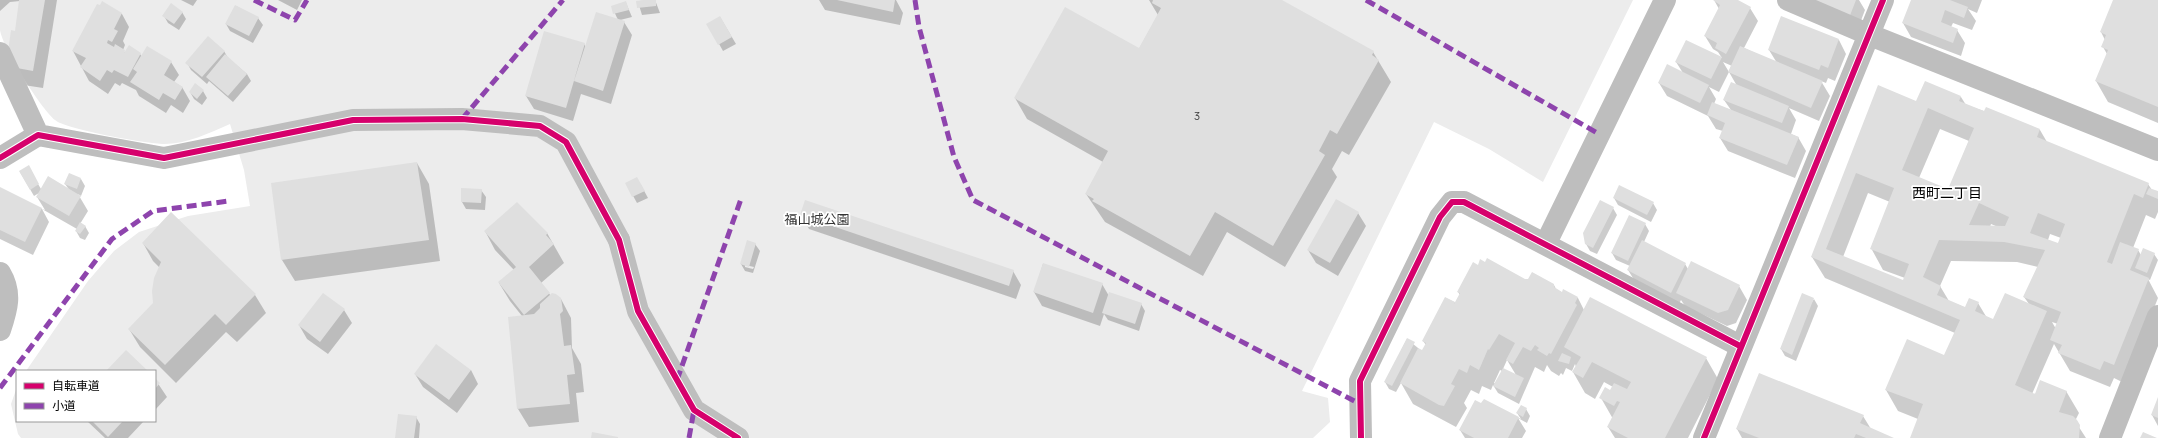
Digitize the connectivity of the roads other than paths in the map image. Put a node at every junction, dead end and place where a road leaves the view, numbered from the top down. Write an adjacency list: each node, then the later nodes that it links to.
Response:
1 (1665, 0): 9 (street)
2 (1788, 0): 4 (street)
3 (1883, 0): 4 (street)
4 (1870, 35): 7 (street); 13 (street)
5 (0, 53): 6 (street)
6 (38, 135): 8 (street); 14 (street)
7 (2158, 150)
8 (0, 158)
9 (1546, 243): 13 (street); 15 (street)
10 (0, 273): 12 (street)
11 (2158, 316): 17 (street)
12 (0, 330)
13 (1740, 346): 16 (street)
14 (738, 438)
15 (1362, 438)
16 (1704, 438)
17 (2110, 438)

